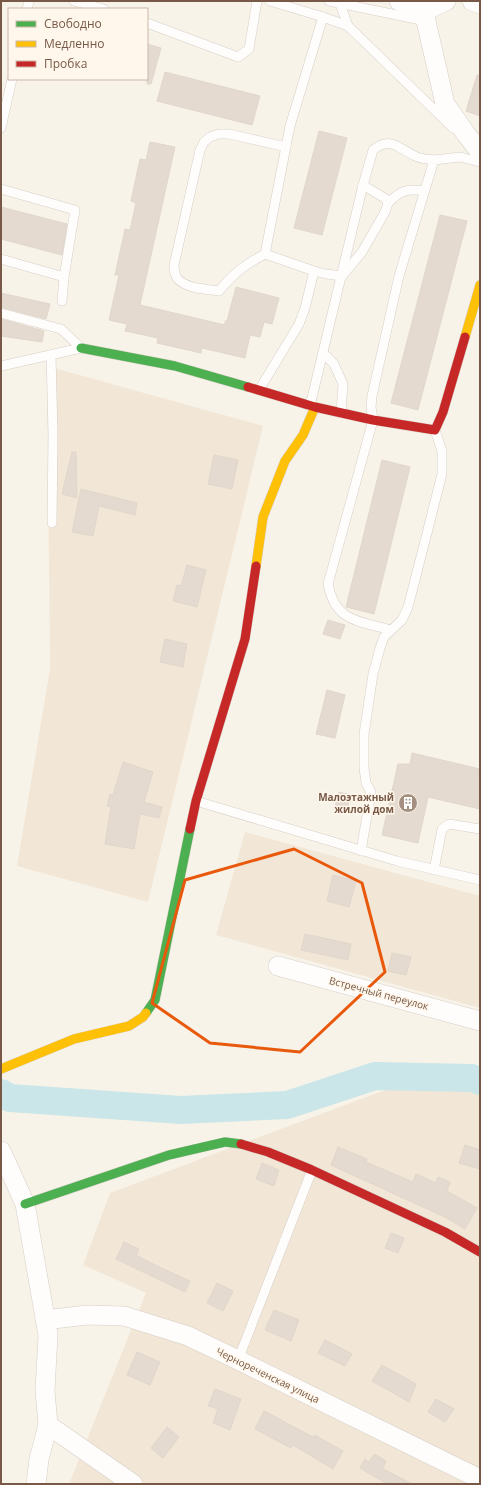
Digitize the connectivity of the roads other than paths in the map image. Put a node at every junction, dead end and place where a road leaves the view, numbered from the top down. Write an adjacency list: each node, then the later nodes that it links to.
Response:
1 (74, 1): 10 (lane)
2 (257, 1): 13 (lane)
3 (270, 1): 12 (lane)
4 (328, 1): 8 (lane)
5 (399, 1): 11 (street)
6 (444, 1): 11 (street)
7 (472, 1): 9 (street)
8 (340, 2): 11 (lane); 14 (lane)
9 (480, 4)
10 (100, 8)
11 (425, 11): 18 (street)
12 (323, 17): 14 (lane); 17 (lane)
13 (148, 22)
14 (348, 26): 18 (lane)
15 (12, 80): 16 (lane)
16 (1, 128)
17 (286, 147): 25 (lane); 25 (lane)
18 (480, 153)
19 (434, 160): 20 (lane); 21 (lane); 23 (lane)
20 (480, 162)
21 (363, 185): 24 (lane); 28 (lane)
22 (1, 189): 29 (lane)
23 (424, 190): 24 (lane); 40 (lane)
24 (388, 203): 28 (lane)
25 (265, 254): 27 (lane)
26 (1, 259): 29 (lane)
27 (314, 271): 28 (lane); 37 (lane)
28 (342, 276): 34 (lane)
29 (64, 277): 31 (lane)
30 (480, 285): 41 (street)
31 (62, 301)
32 (1, 313): 33 (lane)
33 (80, 348): 35 (lane); 37 (street)
34 (323, 353): 38 (lane); 39 (lane)
35 (51, 355): 36 (lane); 42 (lane)
36 (1, 366)
37 (259, 390): 38 (street)
38 (313, 407): 39 (street); 44 (street)
39 (341, 413): 40 (street)
40 (373, 420): 41 (street); 43 (lane)
41 (435, 430): 43 (lane)
42 (52, 523)
43 (391, 630): 46 (lane)
44 (196, 800): 46 (lane); 51 (street)
45 (480, 829): 47 (lane)
46 (361, 851): 47 (lane)
47 (434, 870): 48 (lane)
48 (480, 880)
49 (278, 966): 50 (street, Встречный переулок)
50 (480, 1021)
51 (1, 1069)
52 (1, 1151): 54 (street)
53 (312, 1170): 54 (street); 55 (street); 57 (lane)
54 (25, 1204): 56 (street)
55 (480, 1252)
56 (45, 1320): 57 (street, Чернореченская улица); 58 (street)
57 (238, 1360): 59 (street, Чернореченская улица)
58 (48, 1425): 60 (street); 61 (street)
59 (480, 1479)
60 (36, 1484)
61 (133, 1484)

